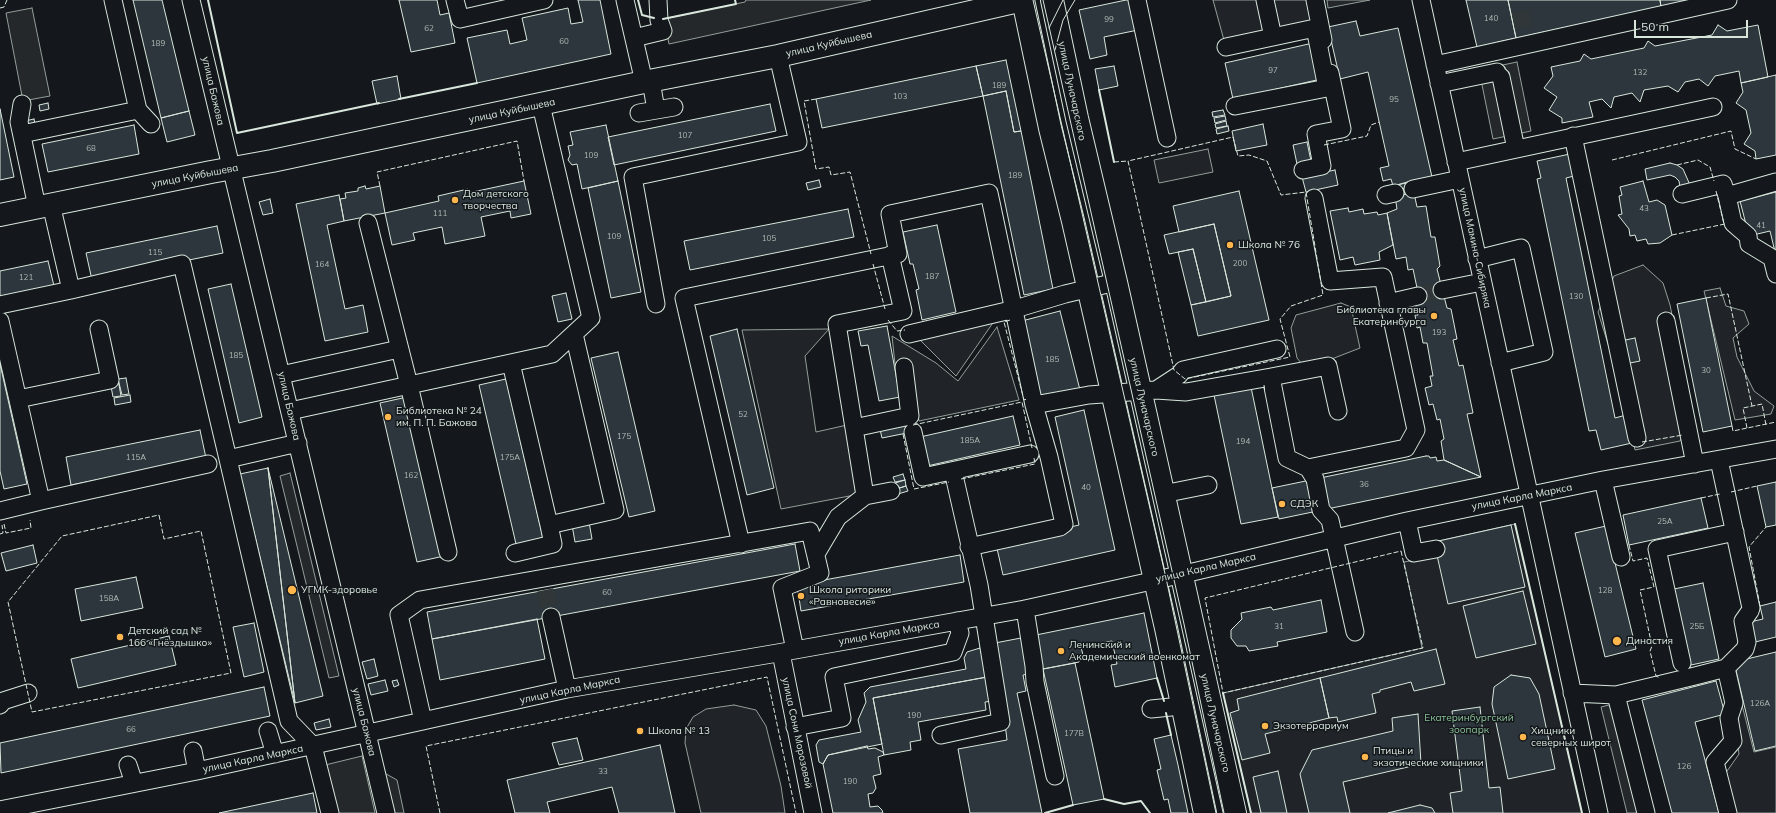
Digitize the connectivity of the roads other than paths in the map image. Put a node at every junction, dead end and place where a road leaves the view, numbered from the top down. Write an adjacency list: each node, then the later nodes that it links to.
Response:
1 (113, 0): 26 (street)
2 (191, 0): 35 (street, улица Бажова)
3 (455, 0): 4 (street)
4 (544, 0)
5 (625, 0): 15 (street)
6 (658, 0): 15 (street)
7 (1024, 0): 13 (main road, улица Куйбышева); 17 (main road, улица Куйбышева); 51 (main road)
8 (1137, 0): 32 (street)
9 (1265, 0): 14 (street)
10 (1315, 0): 36 (street)
11 (1421, 0): 18 (street, улица Мамина-Сибиряка)
12 (1728, 0): 18 (street)
13 (1055, 1): 49 (main road, улица Луначарского)
14 (1273, 37): 16 (street); 23 (street)
15 (634, 38): 19 (street)
16 (1226, 47)
17 (778, 56): 19 (main road, улица Куйбышева); 56 (street)
18 (1435, 65): 20 (street, улица Мамина-Сибиряка)
19 (647, 82): 22 (main road, улица Куйбышева); 27 (street)
20 (1439, 84): 33 (street); 34 (street, улица Мамина-Сибиряка)
21 (22, 104): 30 (street)
22 (541, 105): 35 (main road, улица Куйбышева); 62 (street)
23 (1235, 106)
24 (1713, 106): 31 (street)
25 (674, 107): 27 (street)
26 (138, 110): 29 (street); 30 (street)
27 (656, 110): 28 (street)
28 (639, 113)
29 (151, 124)
30 (22, 134): 43 (street)
31 (1573, 136): 33 (street); 80 (street)
32 (1167, 138)
33 (1516, 149): 34 (street)
34 (1456, 162): 37 (street, улица Мамина-Сибиряка)
35 (232, 169): 43 (main road, улица Куйбышева); 69 (street, улица Бажова)
36 (1303, 170)
37 (1460, 179): 39 (street); 47 (street, улица Мамина-Сибиряка)
38 (1776, 182): 41 (street)
39 (1413, 189)
40 (1682, 194): 41 (street)
41 (1727, 196): 48 (street)
42 (1314, 198): 55 (street)
43 (44, 205): 44 (main road, улица Куйбышева); 52 (street)
44 (0, 215)
45 (368, 223): 64 (street)
46 (890, 255): 58 (street); 78 (street); 102 (street)
47 (1477, 259): 50 (street, улица Мамина-Сибиряка); 66 (street)
48 (1776, 274)
49 (1116, 282): 51 (street); 72 (main road, улица Луначарского)
50 (1482, 282): 53 (street); 66 (street, улица Мамина-Сибиряка)
51 (1089, 289): 58 (street); 73 (main road)
52 (71, 290): 57 (street); 84 (street)
53 (1442, 290)
54 (1418, 296): 55 (street)
55 (1388, 303): 88 (street)
56 (656, 304)
57 (0, 305)
58 (1014, 309): 63 (street); 75 (street)
59 (1666, 321): 87 (street)
60 (0, 322): 74 (street)
61 (99, 329): 74 (street)
62 (574, 334): 67 (street); 99 (street)
63 (908, 334)
64 (399, 349): 69 (street); 71 (street)
65 (1277, 349): 72 (street)
66 (1500, 362): 94 (street, улица Мамина-Сибиряка)
67 (511, 363): 71 (street); 99 (street)
68 (904, 367): 78 (street)
69 (281, 375): 76 (street, улица Бажова)
70 (1271, 378): 72 (street); 77 (street); 88 (street)
71 (409, 385): 76 (street); 105 (street)
72 (1148, 391): 73 (street); 93 (main road, улица Луначарского)
73 (1112, 392): 75 (street); 110 (main road)
74 (18, 399): 96 (street)
75 (1034, 405): 103 (street)
76 (290, 411): 81 (street, улица Бажова)
77 (1338, 411)
78 (854, 428): 95 (street)
79 (913, 432): 89 (street)
80 (1637, 438)
81 (298, 443): 84 (street); 129 (street, улица Бажова)
82 (1776, 449): 85 (street, улица Карла Маркса)
83 (1030, 454): 89 (street)
84 (228, 459): 131 (street)
85 (1719, 460): 87 (street, улица Карла Маркса); 100 (street)
86 (208, 464): 96 (street)
87 (1695, 464): 90 (street, улица Карла Маркса)
88 (1308, 468): 101 (street)
89 (953, 471): 103 (street)
90 (1603, 480): 94 (street, улица Карла Маркса); 108 (street)
91 (1208, 485): 93 (street)
92 (891, 491): 95 (street)
93 (1163, 494): 109 (main road, улица Луначарского)
94 (1529, 495): 98 (street, улица Карла Маркса); 121 (street, улица Мамина-Сибиряка)
95 (865, 496): 107 (street)
96 (42, 501): 97 (street)
97 (0, 511)
98 (1407, 521): 101 (street, улица Карла Маркса); 104 (street)
99 (549, 526): 106 (street)
100 (1735, 532): 117 (street); 118 (street)
101 (1333, 538): 109 (street, улица Карла Маркса); 115 (street)
102 (741, 544): 107 (street); 126 (street)
103 (969, 547): 112 (street)
104 (1436, 549)
105 (448, 552)
106 (515, 553)
107 (816, 554): 116 (street, улица Сони Морозовой)
108 (1621, 557)
109 (1181, 574): 110 (street, улица Карла Маркса); 143 (main road, улица Луначарского)
110 (1156, 580): 111 (street, улица Карла Маркса); 123 (main road)
111 (1025, 609): 112 (street, улица Карла Маркса); 136 (street)
112 (984, 616): 114 (street, улица Карла Маркса); 130 (street)
113 (551, 617): 119 (street)
114 (957, 621): 116 (street, улица Карла Маркса); 127 (street)
115 (1355, 632)
116 (788, 652): 119 (street, улица Карла Маркса); 127 (street, улица Сони Морозовой)
117 (1682, 663)
118 (1726, 668): 122 (street); 146 (street)
119 (567, 689): 126 (street, улица Карла Маркса)
120 (28, 693): 124 (street)
121 (1572, 693): 122 (street); 144 (street, улица Мамина-Сибиряка)
122 (1616, 696): 145 (street)
123 (1182, 703): 125 (street); 142 (main road)
124 (0, 704)
125 (1151, 709)
126 (423, 721): 129 (street, улица Карла Маркса)
127 (795, 727): 141 (street, улица Сони Морозовой)
128 (268, 732): 133 (street)
129 (367, 732): 131 (street, улица Карла Маркса); 140 (street, улица Бажова)
130 (941, 735)
131 (313, 746): 133 (street, улица Карла Маркса); 139 (street)
132 (193, 751): 135 (street)
133 (275, 754): 135 (street, улица Карла Маркса)
134 (128, 766): 137 (street)
135 (197, 771): 137 (street, улица Карла Маркса)
136 (1055, 776)
137 (134, 783): 138 (street, улица Карла Маркса)
138 (0, 810)
139 (330, 813)
140 (386, 813)
141 (813, 813)
142 (1205, 813)
143 (1236, 813)
144 (1598, 813)
145 (1646, 813)
146 (1728, 813)

